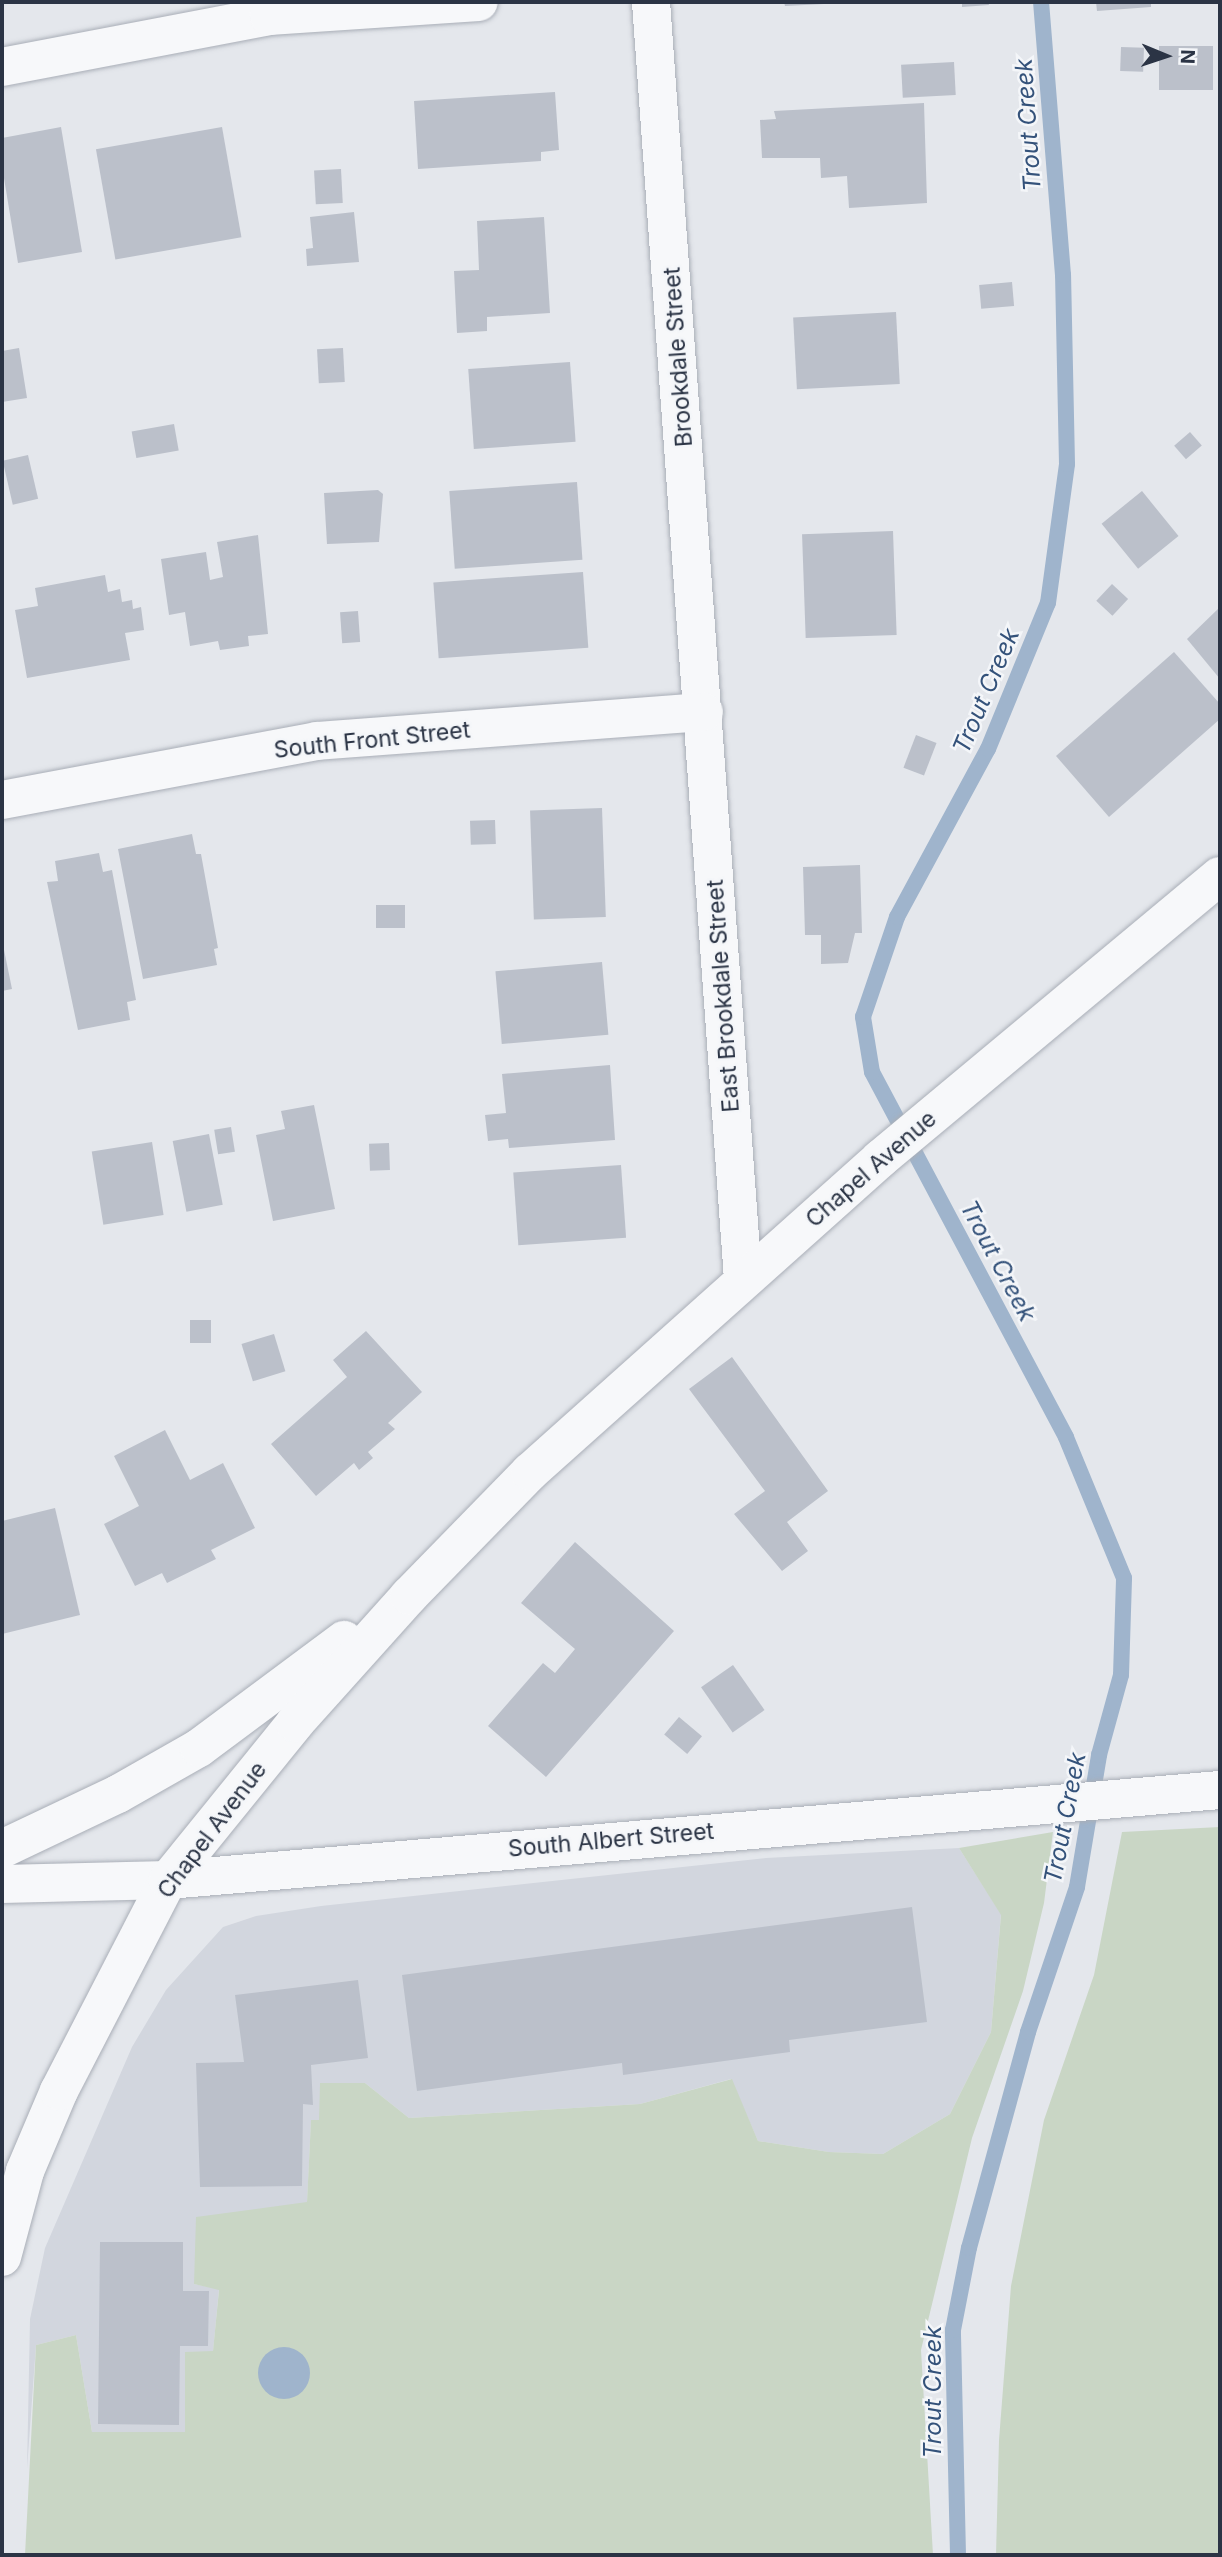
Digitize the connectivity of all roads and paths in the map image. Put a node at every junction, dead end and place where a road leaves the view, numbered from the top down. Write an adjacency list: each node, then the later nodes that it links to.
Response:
1 (479, 2): 3 (street)
2 (651, 2): 4 (street, Brookdale Street)
3 (2, 67)
4 (704, 712): 5 (street, South Front Street); 7 (street, East Brookdale Street)
5 (2, 800)
6 (1220, 876): 7 (street, Chapel Avenue)
7 (743, 1280): 8 (street, Chapel Avenue)
8 (530, 1472): 10 (street, Chapel Avenue); 11 (street, Chapel Avenue)
9 (1220, 1790): 11 (street, South Albert Street)
10 (2, 1849)
11 (168, 1880): 12 (street, South Albert Street); 13 (street, Chapel Avenue)
12 (2, 1884)
13 (2, 2257)

